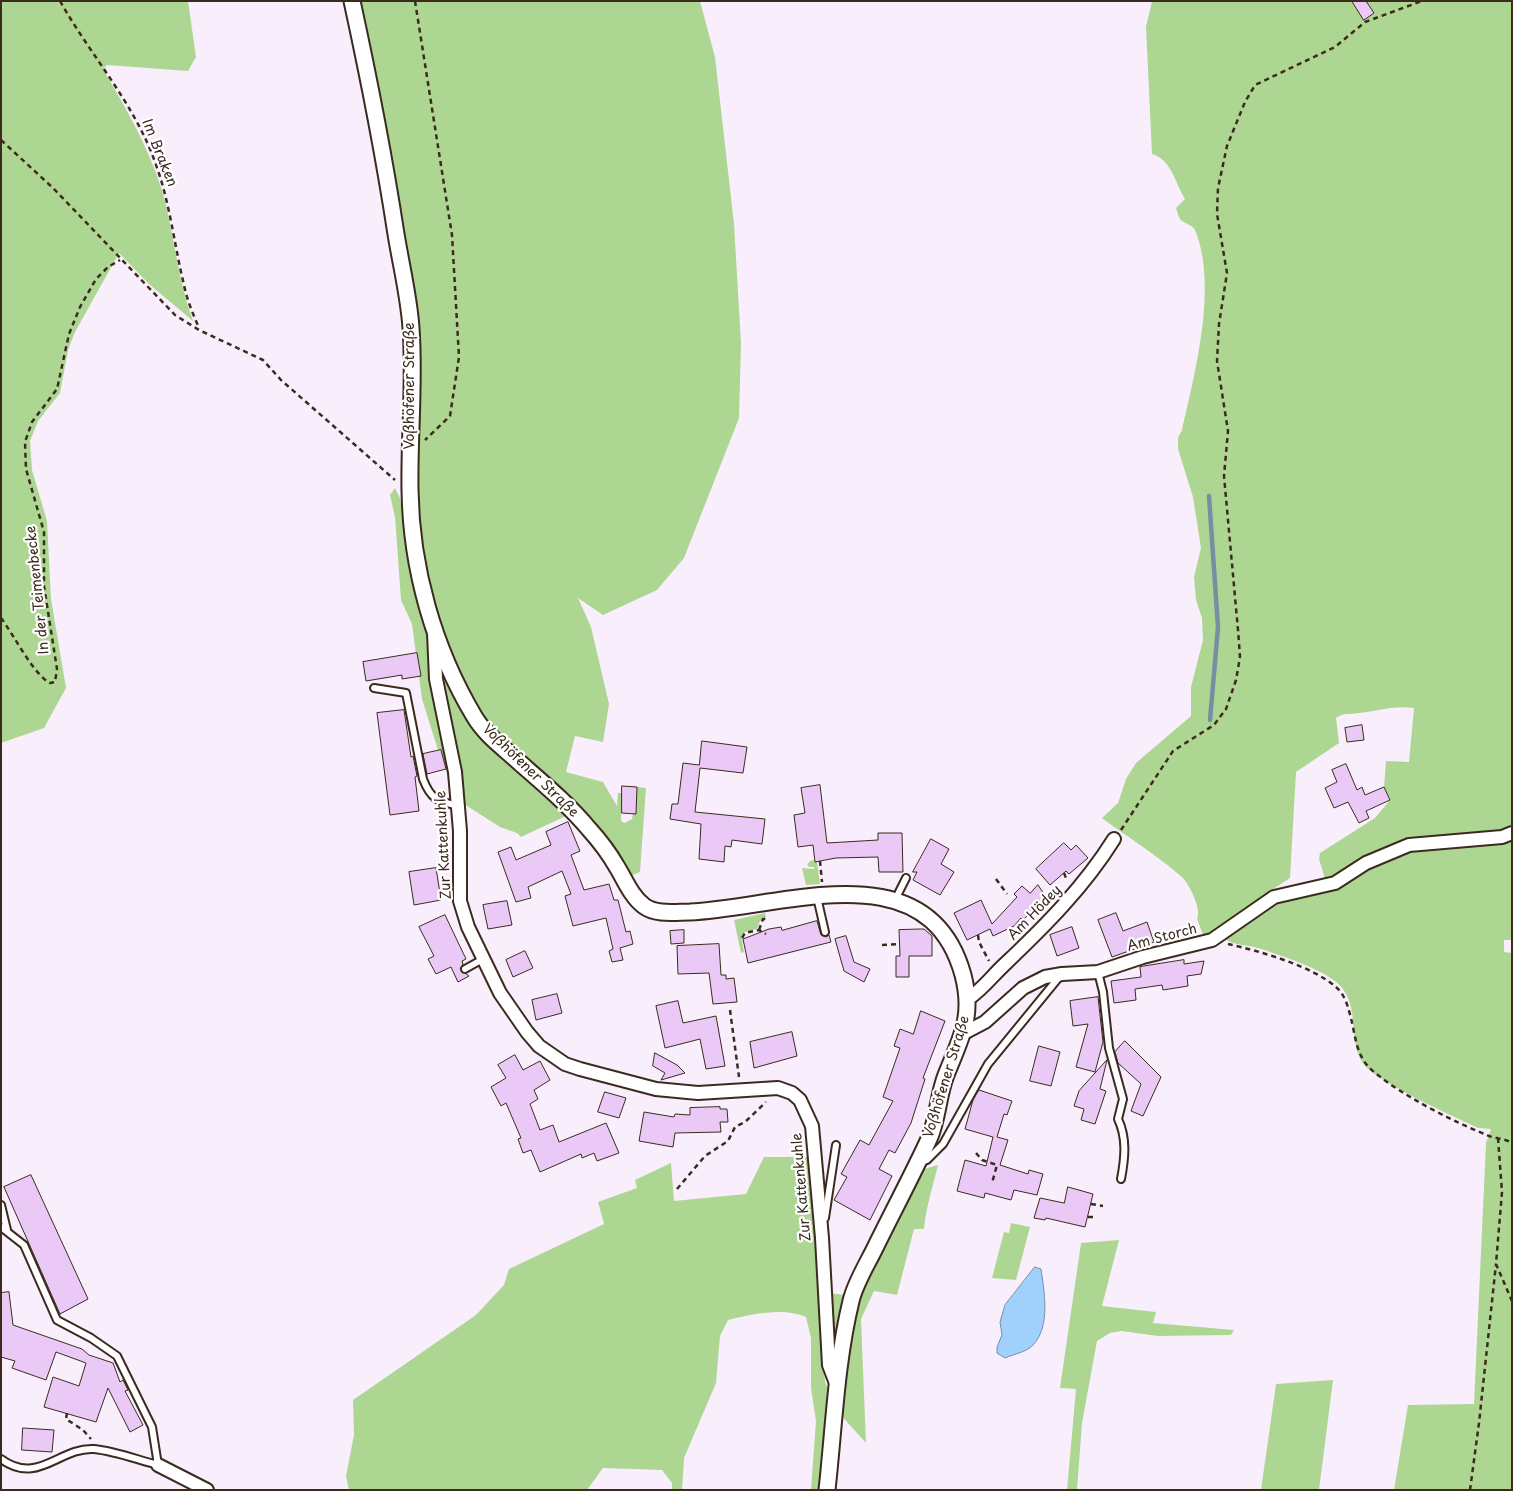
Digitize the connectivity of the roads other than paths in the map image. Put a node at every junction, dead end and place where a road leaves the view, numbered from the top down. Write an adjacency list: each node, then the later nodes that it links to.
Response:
1 (352, 1): 2 (street, Voßhöfener Straße)
2 (434, 630): 4 (street, Zur Kattenkuhle); 8 (street, Voßhöfener Straße)
3 (374, 688): 4 (lane)
4 (458, 806): 11 (street, Zur Kattenkuhle)
5 (1512, 833): 13 (street, Am Storch)
6 (1114, 840): 15 (street, Am Hödey)
7 (906, 878): 9 (lane)
8 (820, 896): 9 (street, Voßhöfener Straße); 10 (lane)
9 (894, 900): 15 (street, Voßhöfener Straße)
10 (825, 932)
11 (483, 959): 12 (lane); 22 (street, Zur Kattenkuhle)
12 (465, 969)
13 (1098, 972): 14 (street, Am Storch); 19 (lane)
14 (1062, 974): 16 (street, Am Storch); 18 (lane)
15 (968, 999): 16 (street, Voßhöfener Straße)
16 (964, 1033): 18 (street, Voßhöfener Straße)
17 (836, 1145): 22 (lane)
18 (917, 1162): 23 (street, Voßhöfener Straße)
19 (1121, 1179)
20 (1, 1205): 21 (lane)
21 (4, 1229): 25 (lane)
22 (822, 1238): 23 (street, Zur Kattenkuhle)
23 (837, 1386): 27 (street, Voßhöfener Straße)
24 (1, 1459): 25 (lane)
25 (158, 1465): 26 (street)
26 (207, 1490)
27 (827, 1490)

